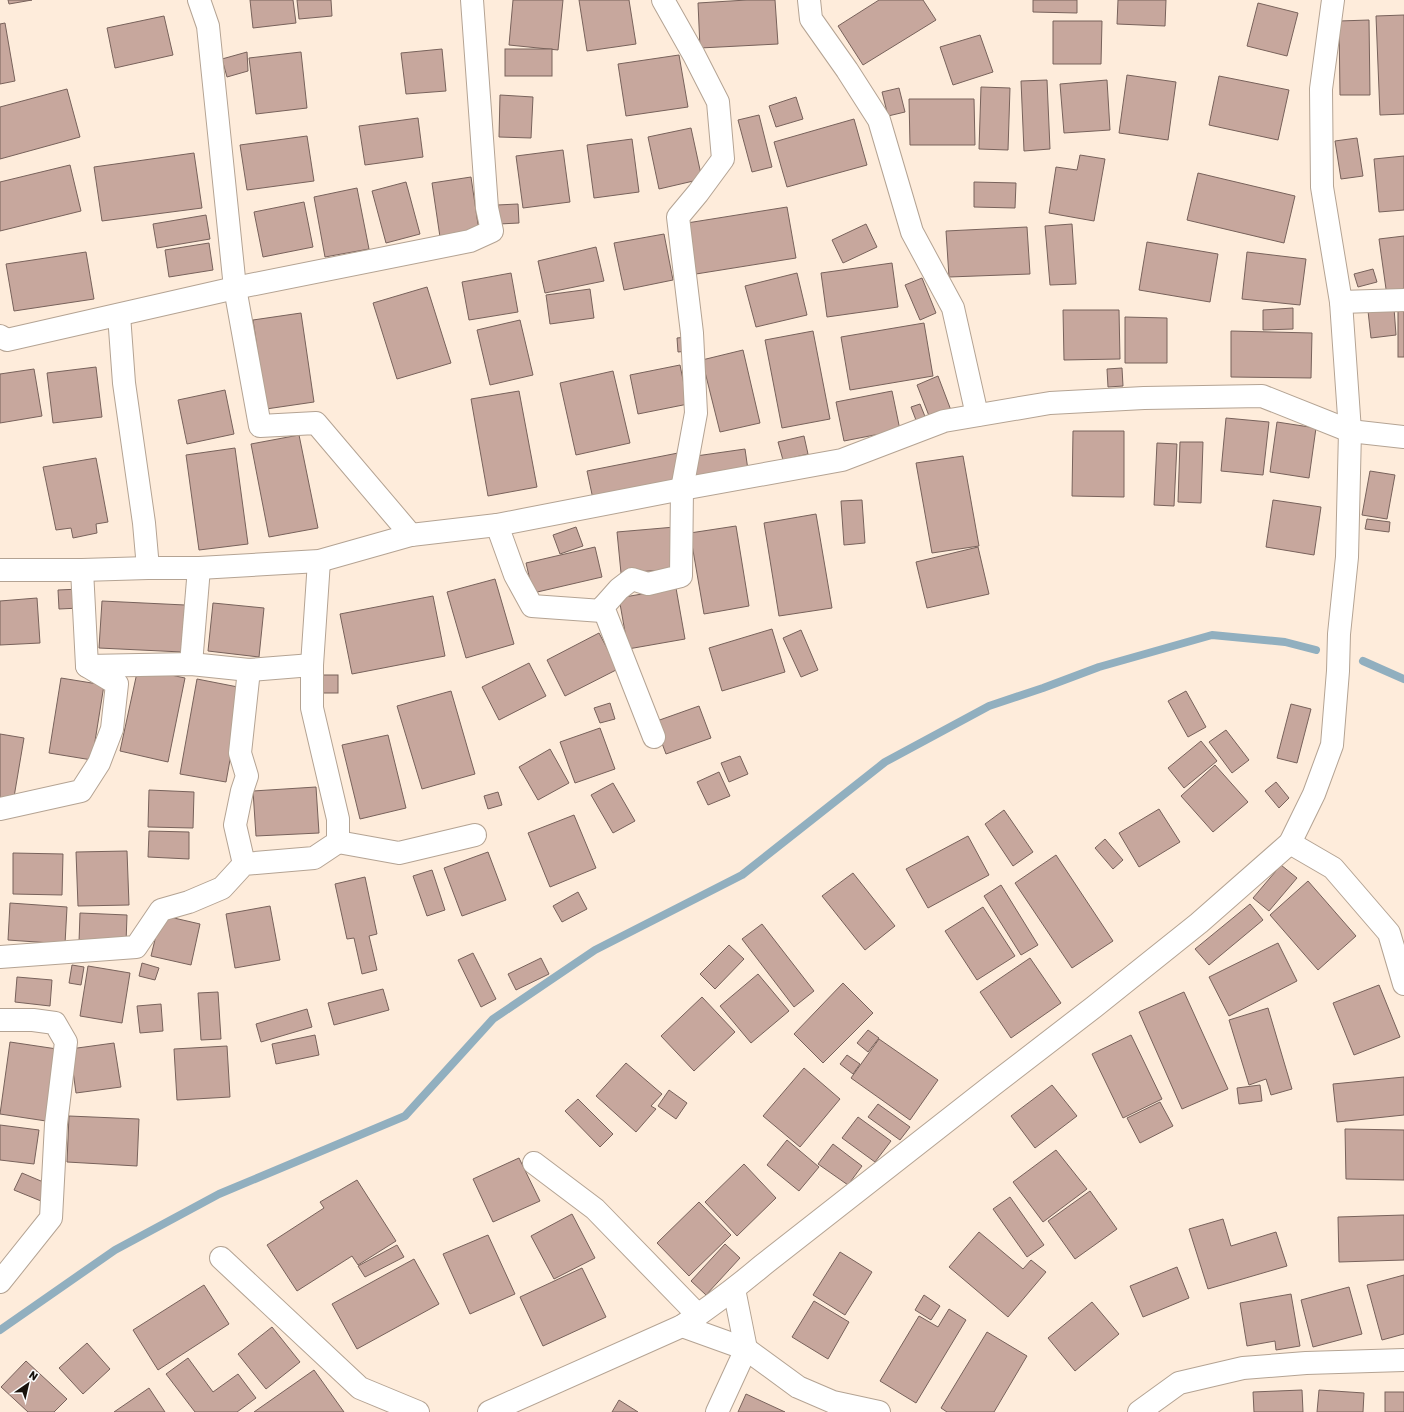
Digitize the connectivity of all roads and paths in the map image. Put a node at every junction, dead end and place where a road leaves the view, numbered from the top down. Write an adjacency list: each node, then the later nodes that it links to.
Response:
1 (199, 0): 6 (street)
2 (472, 0): 6 (street)
3 (663, 0): 14 (street)
4 (809, 0): 11 (street)
5 (1333, 0): 8 (street)
6 (235, 288): 9 (street); 16 (street)
7 (1404, 300): 8 (street)
8 (1341, 302): 12 (street)
9 (119, 315): 10 (street); 18 (street)
10 (0, 336)
11 (977, 415): 12 (street); 14 (street)
12 (1350, 431): 13 (street); 31 (street)
13 (1404, 436)
14 (682, 489): 15 (street); 22 (street)
15 (497, 525): 16 (street); 22 (street)
16 (411, 535): 17 (street)
17 (318, 561): 19 (street); 24 (street)
18 (148, 568): 19 (street); 21 (street)
19 (199, 568): 23 (street)
20 (0, 570): 21 (street)
21 (82, 570): 25 (street)
22 (603, 607): 27 (street)
23 (191, 664): 25 (street); 26 (street)
24 (312, 665): 26 (street); 30 (street)
25 (87, 666): 28 (street)
26 (249, 670): 32 (street)
27 (654, 737)
28 (0, 809)
29 (475, 835): 30 (street)
30 (338, 842): 32 (street)
31 (1290, 843): 33 (street); 40 (street)
32 (244, 864): 34 (street)
33 (1396, 932): 35 (street)
34 (0, 957)
35 (1404, 984)
36 (0, 1020): 39 (street)
37 (534, 1163): 41 (street)
38 (221, 1258): 44 (street)
39 (0, 1282)
40 (734, 1289): 41 (street); 42 (street)
41 (690, 1321): 42 (street); 45 (street)
42 (746, 1349): 46 (street); 47 (street)
43 (1404, 1360): 48 (street)
44 (418, 1412)
45 (489, 1412)
46 (718, 1412)
47 (879, 1412)
48 (1139, 1412)

